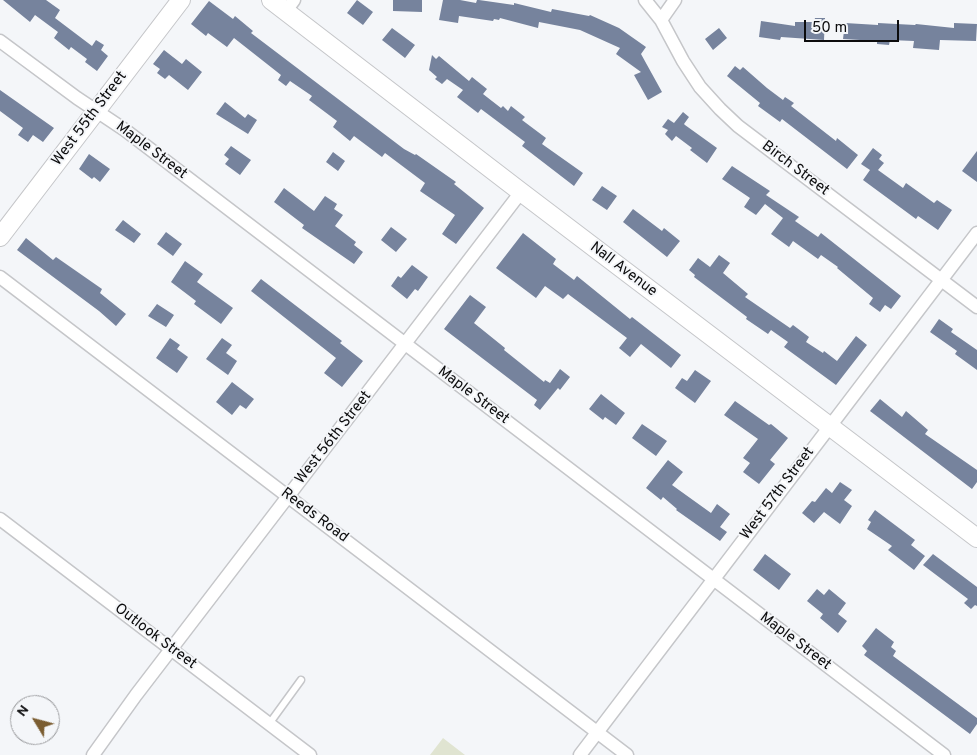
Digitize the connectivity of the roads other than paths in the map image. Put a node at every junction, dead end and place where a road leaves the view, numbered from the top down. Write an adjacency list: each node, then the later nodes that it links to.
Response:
1 (181, 0): 8 (street, West 55th Street)
2 (271, 0): 5 (street, Nall Avenue)
3 (645, 0): 6 (street, Birch Street)
4 (675, 0): 6 (street)
5 (290, 5): 9 (street, Nall Avenue)
6 (661, 20): 13 (street, Birch Street)
7 (0, 41): 8 (street, Maple Street)
8 (96, 111): 11 (street, West 55th Street); 15 (street, Maple Street)
9 (521, 192): 15 (street, West 56th Street); 16 (street, Nall Avenue)
10 (977, 233): 13 (street, West 57th Street)
11 (0, 238)
12 (0, 277): 17 (street, Reeds Road)
13 (941, 280): 14 (street, Birch Street); 16 (street, West 57th Street)
14 (977, 307)
15 (406, 344): 17 (street, West 56th Street); 20 (street, Maple Street)
16 (829, 426): 19 (street, Nall Avenue); 20 (street, West 57th Street)
17 (288, 497): 21 (street, West 56th Street); 24 (street, Reeds Road)
18 (0, 519): 21 (street, Outlook Street)
19 (977, 538)
20 (713, 579): 24 (street, West 57th Street); 29 (street, Maple Street)
21 (172, 649): 23 (street, Outlook Street); 25 (street, West 56th Street)
22 (301, 680): 23 (lane)
23 (269, 724): 26 (street, Outlook Street)
24 (597, 732): 27 (street, West 57th Street); 28 (street, Reeds Road)
25 (93, 755)
26 (310, 755)
27 (580, 755)
28 (627, 755)
29 (944, 755)

